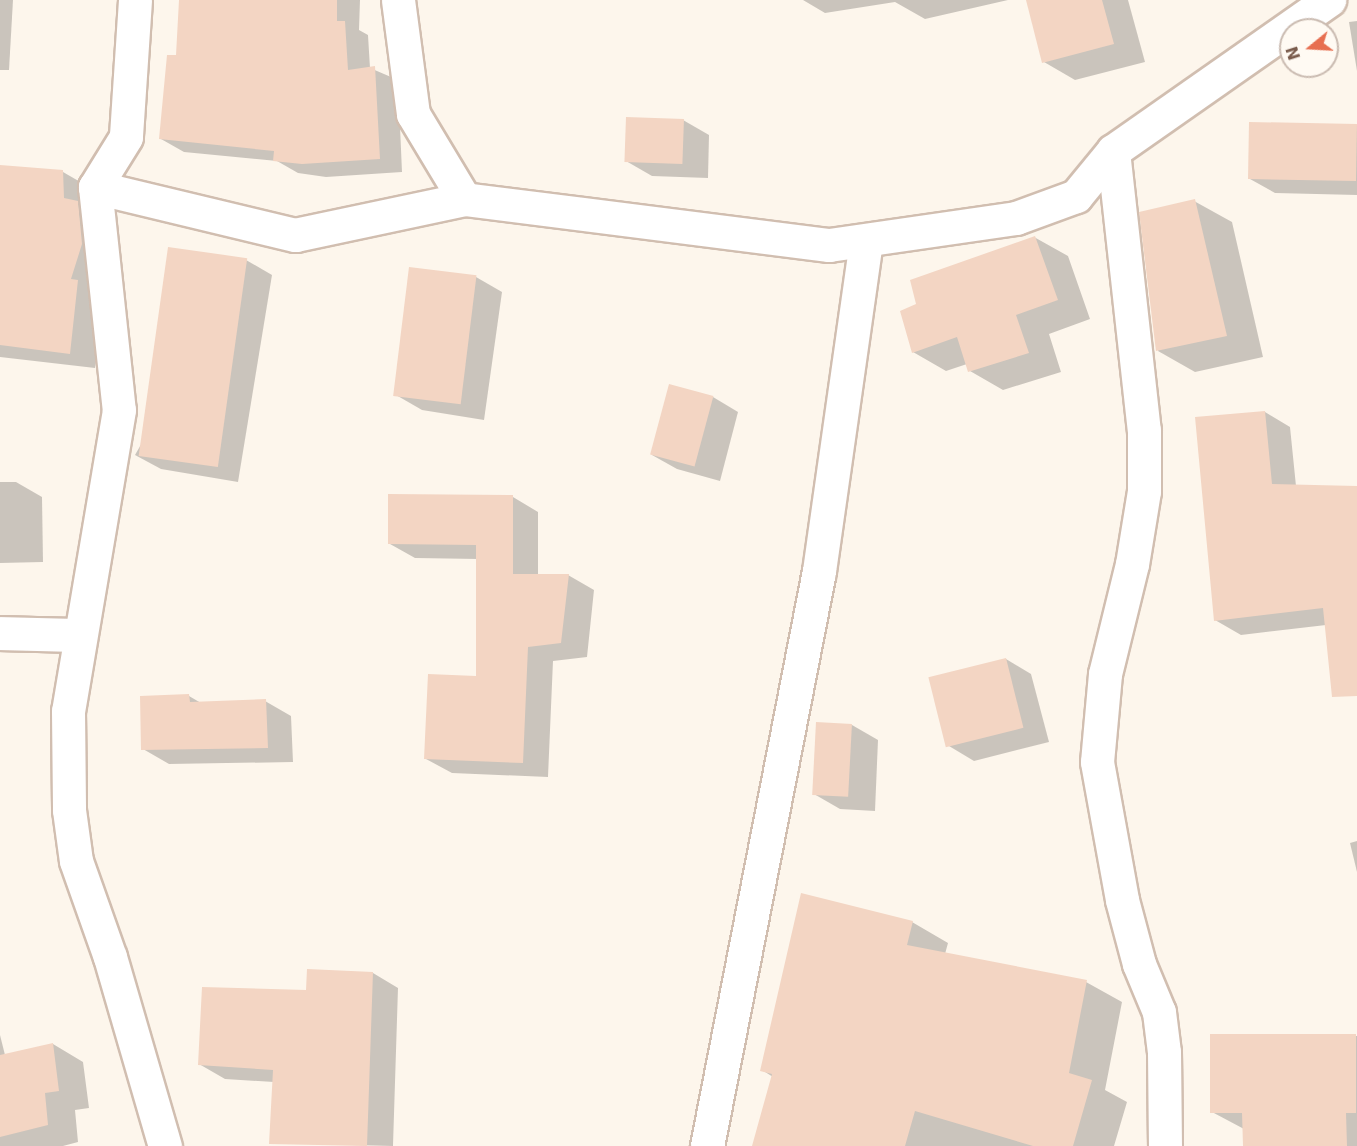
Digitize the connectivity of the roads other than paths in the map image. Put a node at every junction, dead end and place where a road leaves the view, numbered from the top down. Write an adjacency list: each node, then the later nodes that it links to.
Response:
1 (135, 0): 5 (street)
2 (398, 0): 6 (street)
3 (1329, 0): 4 (street)
4 (1113, 151): 7 (street); 12 (street)
5 (95, 187): 6 (street); 9 (street)
6 (464, 199): 7 (street)
7 (866, 241): 11 (street)
8 (0, 633): 9 (street)
9 (79, 635): 10 (street)
10 (165, 1146)
11 (707, 1146)
12 (1165, 1146)

